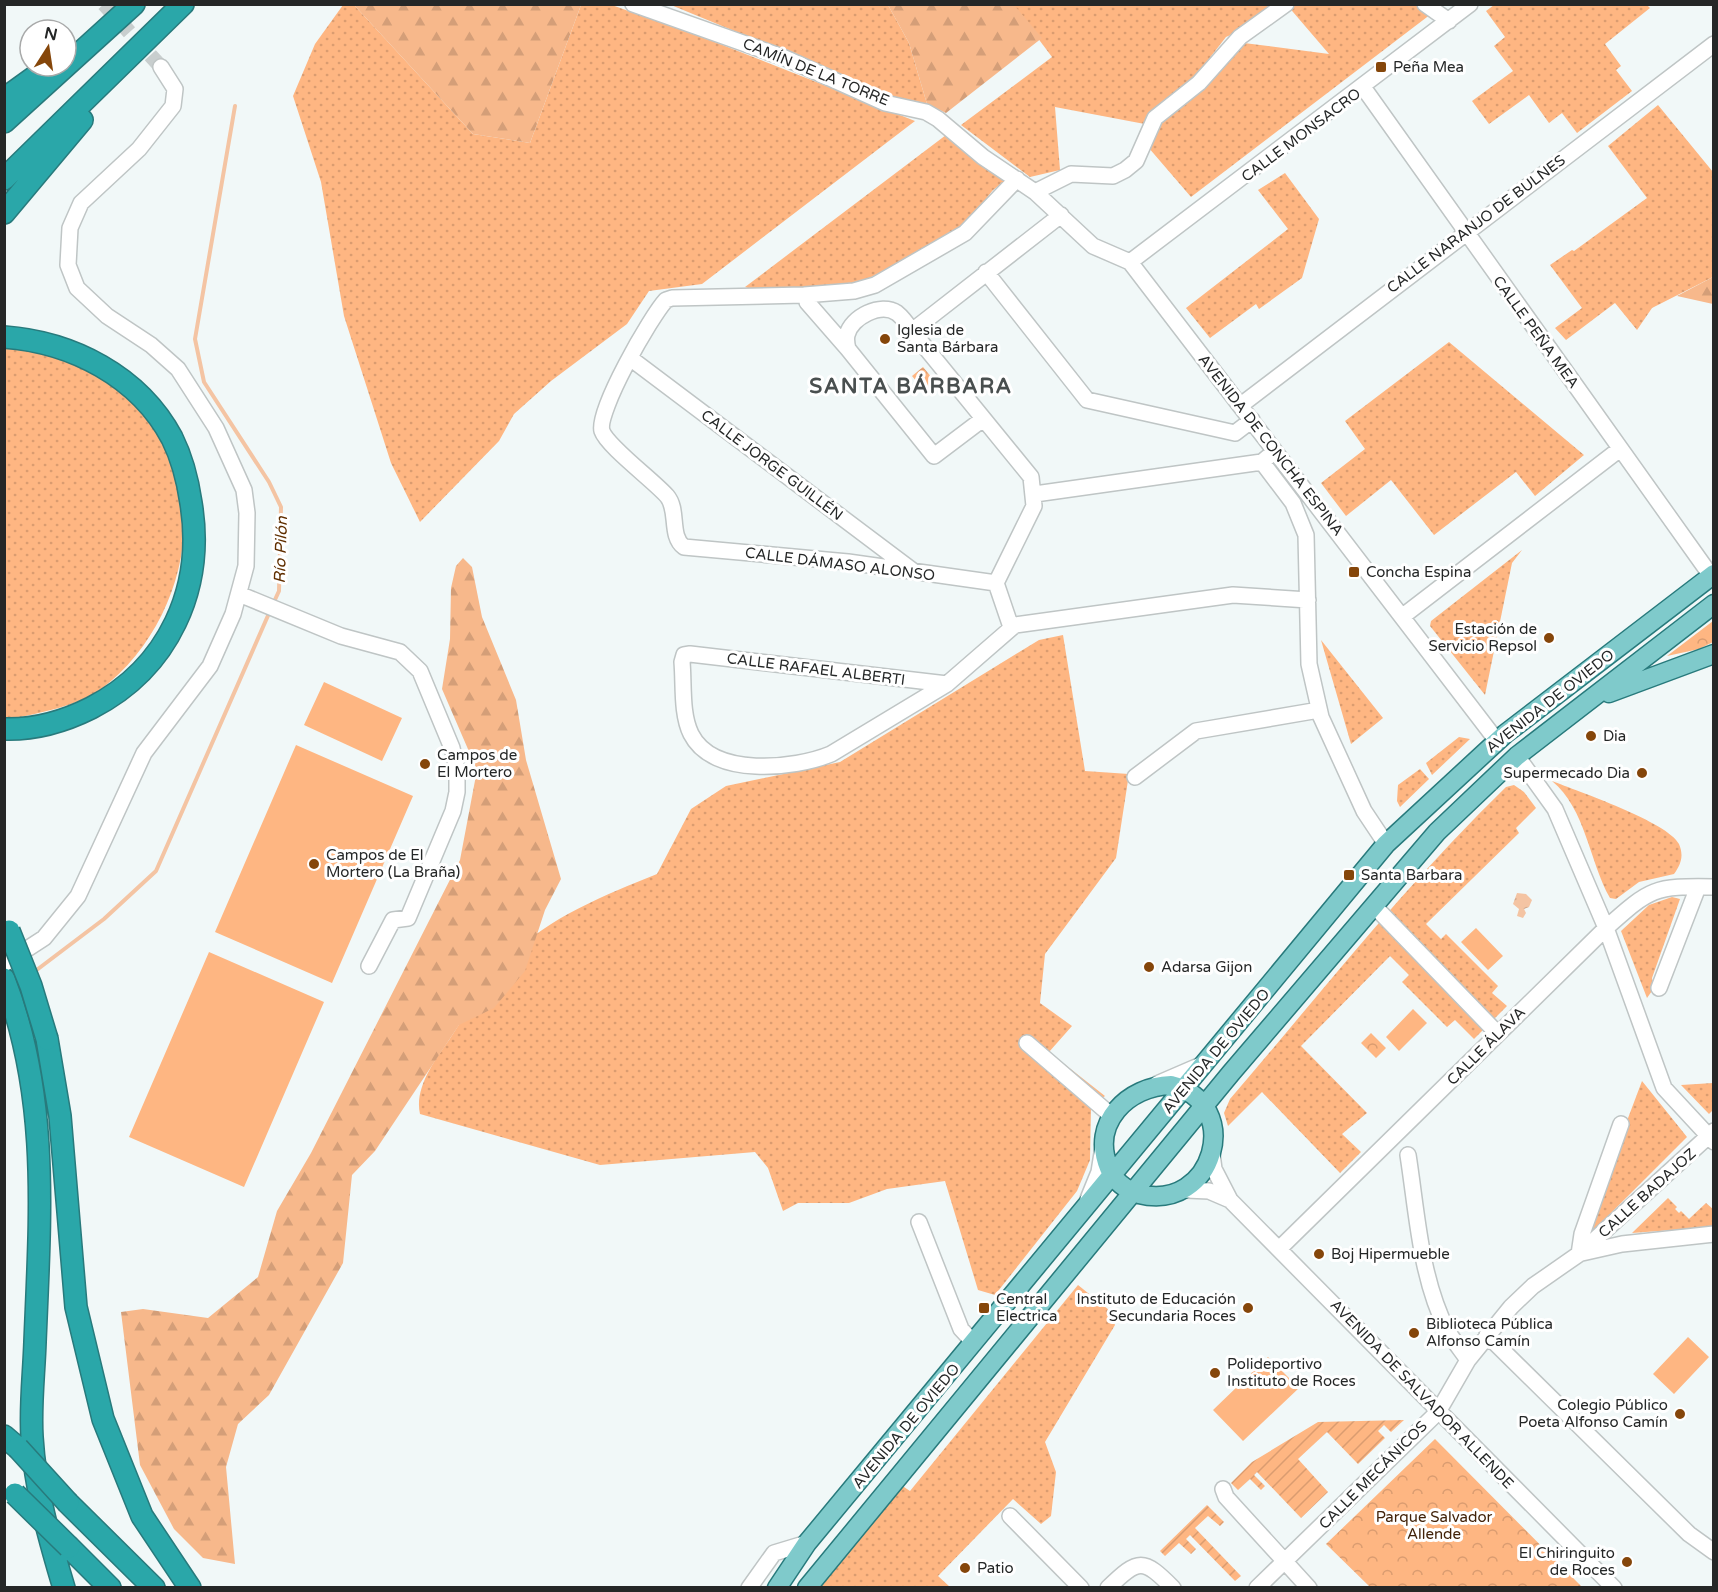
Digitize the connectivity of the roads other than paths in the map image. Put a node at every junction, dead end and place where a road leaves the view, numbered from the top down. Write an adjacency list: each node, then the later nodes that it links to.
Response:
1 (132, 4): 9 (highway); 15 (highway)
2 (183, 4): 8 (highway)
3 (633, 4): 17 (street, CAMÍN DE LA TORRE)
4 (1286, 4): 18 (street)
5 (1425, 4): 7 (street)
6 (1470, 4): 7 (street, CALLE MONSACRO)
7 (1449, 21): 13 (street, CALLE MONSACRO)
8 (151, 36): 16 (highway); 19 (highway)
9 (78, 44)
10 (1713, 44): 21 (street, CALLE NARANJO DE BULNES)
11 (161, 67): 39 (street)
12 (33, 78): 14 (highway)
13 (1363, 87): 21 (street, CALLE PEÑA MEA); 22 (street, CALLE MONSACRO)
14 (4, 99)
15 (4, 122)
16 (4, 178)
17 (1017, 179): 18 (street, AVENIDA DE CONCHA ESPINA); 28 (street)
18 (1035, 192): 20 (street, AVENIDA DE CONCHA ESPINA)
19 (4, 213)
20 (1061, 215): 22 (street, AVENIDA DE CONCHA ESPINA); 23 (street)
21 (1465, 232): 29 (street, CALLE NARANJO DE BULNES); 32 (street, CALLE PEÑA MEA)
22 (1130, 262): 29 (street, AVENIDA DE CONCHA ESPINA)
23 (986, 272): 25 (street); 31 (street)
24 (807, 302): 27 (street)
25 (912, 331): 27 (street); 30 (street)
26 (4, 337): 48 (highway)
27 (848, 349): 30 (street)
28 (630, 358): 36 (street, CALLE JORGE GUILLÉN); 36 (street, CALLE DÁMASO ALONSO)
29 (1240, 405): 31 (street, AVENIDA DE CONCHA ESPINA)
30 (983, 419): 35 (street)
31 (1252, 420): 33 (street, AVENIDA DE CONCHA ESPINA)
32 (1620, 449): 37 (street, CALLE PEÑA MEA); 42 (street)
33 (1276, 450): 34 (street); 42 (street, AVENIDA DE CONCHA ESPINA)
34 (1262, 462): 35 (street); 40 (street)
35 (1035, 494): 38 (street)
36 (914, 571): 38 (street, CALLE DÁMASO ALONSO)
37 (1712, 576): 49 (main road, AVENIDA DE OVIEDO)
38 (996, 583): 43 (street)
39 (239, 594): 57 (street); 58 (street)
40 (1308, 600): 43 (street); 47 (street)
41 (1713, 604): 46 (main road, AVENIDA DE OVIEDO)
42 (1402, 616): 49 (street, AVENIDA DE CONCHA ESPINA)
43 (1011, 627): 45 (street)
44 (1713, 654): 46 (main road, AVENIDA DE OVIEDO)
45 (947, 684): 45 (street, CALLE RAFAEL ALBERTI)
46 (1588, 701): 50 (main road, AVENIDA DE OVIEDO)
47 (1319, 710): 51 (street); 52 (street)
48 (4, 729)
49 (1497, 741): 52 (main road, AVENIDA DE OVIEDO)
50 (1517, 756): 56 (street); 66 (main road, AVENIDA DE OVIEDO)
51 (1135, 777)
52 (1386, 844): 63 (main road, AVENIDA DE OVIEDO)
53 (1706, 887): 56 (street, CALLE ÁLAVA); 60 (street)
54 (1378, 910): 61 (street)
55 (7, 927): 98 (highway, bridge)
56 (1606, 928): 61 (street, CALLE ÁLAVA); 69 (street)
57 (4, 964)
58 (369, 966)
59 (4, 979): 95 (highway)
60 (1659, 988)
61 (1498, 1034): 82 (street, CALLE ÁLAVA)
62 (1027, 1043): 67 (street)
63 (1209, 1061): 64 (street); 65 (main road, AVENIDA DE OVIEDO)
64 (1153, 1086): 65 (main road); 67 (main road)
65 (1186, 1089): 66 (main road); 73 (main road, AVENIDA DE OVIEDO)
66 (1205, 1105): 71 (main road); 75 (main road, AVENIDA DE OVIEDO)
67 (1113, 1117): 70 (main road)
68 (1621, 1124): 83 (street)
69 (1712, 1137): 83 (street, CALLE BADAJOZ)
70 (1104, 1141): 73 (main road); 79 (street)
71 (1212, 1154): 74 (main road); 77 (street, AVENIDA DE SALVADOR ALLENDE)
72 (1408, 1155): 86 (street)
73 (1113, 1176): 75 (main road); 79 (main road, AVENIDA DE OVIEDO)
74 (1186, 1190): 76 (main road); 77 (street, AVENIDA DE SALVADOR ALLENDE)
75 (1133, 1192): 76 (main road); 78 (main road, AVENIDA DE OVIEDO)
76 (1155, 1198): 78 (main road)
77 (1230, 1200): 82 (street, AVENIDA DE SALVADOR ALLENDE)
78 (1114, 1214): 101 (main road, AVENIDA DE OVIEDO)
79 (1078, 1216): 85 (main road, AVENIDA DE OVIEDO)
80 (919, 1222): 85 (street)
81 (1713, 1234): 83 (street)
82 (1279, 1249): 87 (street, AVENIDA DE SALVADOR ALLENDE)
83 (1579, 1254): 84 (street, CALLE MECÁNICOS)
84 (1487, 1335): 86 (street, CALLE MECÁNICOS); 93 (street)
85 (974, 1343): 92 (main road, AVENIDA DE OVIEDO)
86 (1468, 1360): 87 (street, CALLE MECÁNICOS)
87 (1438, 1412): 94 (street, CALLE MECÁNICOS); 107 (street, AVENIDA DE SALVADOR ALLENDE)
88 (11, 1442): 97 (highway, bridge)
89 (10, 1489): 96 (highway, bridge)
90 (1223, 1489): 94 (street)
91 (1010, 1516): 102 (street)
92 (807, 1543): 99 (street); 100 (main road, AVENIDA DE OVIEDO)
93 (1713, 1552)
94 (1284, 1562): 105 (street, CALLE MECÁNICOS); 106 (street)
95 (64, 1587)
96 (110, 1587)
97 (154, 1587)
98 (190, 1587)
99 (748, 1587)
100 (777, 1587)
101 (807, 1587)
102 (1081, 1587)
103 (1108, 1587): 104 (street)
104 (1173, 1587)
105 (1257, 1587)
106 (1309, 1587)
107 (1614, 1587)

